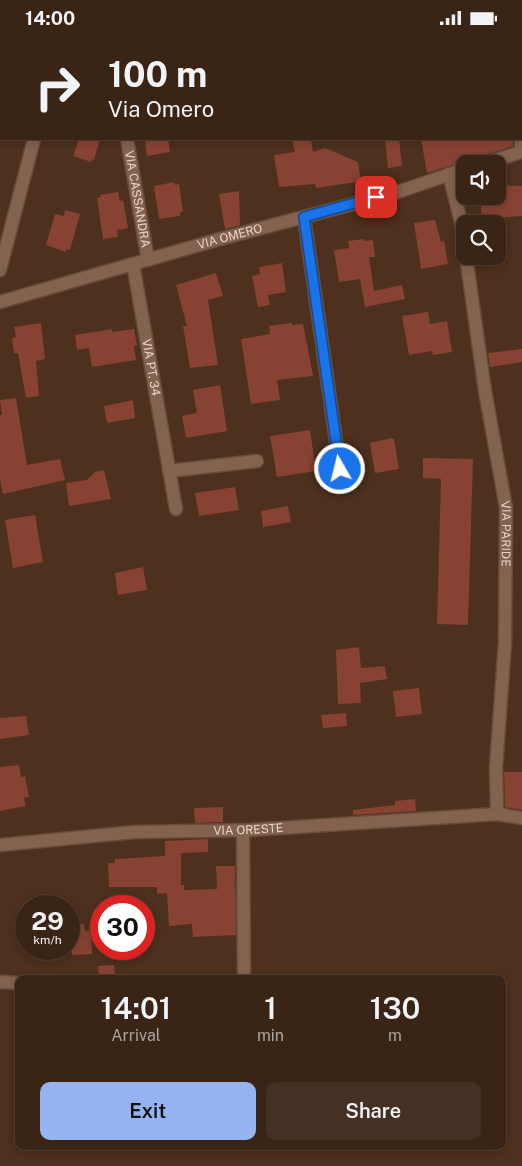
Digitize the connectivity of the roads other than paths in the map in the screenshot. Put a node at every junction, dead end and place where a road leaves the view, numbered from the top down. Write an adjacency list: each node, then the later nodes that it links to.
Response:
1 (34, 140): 10 (street)
2 (127, 140): 7 (street, VIA CASSANDRA)
3 (521, 140): 4 (street)
4 (506, 157)
5 (456, 172): 6 (street, VIA OMERO)
6 (304, 217): 7 (street, VIA OMERO); 13 (street)
7 (148, 260): 8 (street, VIA OMERO)
8 (133, 264): 11 (street, VIA OMERO); 14 (street, VIA PT. 34)
9 (467, 265): 16 (street, VIA PARIDE)
10 (0, 269)
11 (0, 302)
12 (257, 461): 14 (street)
13 (340, 469)
14 (169, 471): 15 (street, VIA PT. 34)
15 (176, 509)
16 (497, 814): 17 (street, VIA ORESTE); 18 (street, VIA ORESTE)
17 (522, 818)
18 (243, 831): 19 (street, VIA ORESTE); 20 (street)
19 (0, 845)
20 (244, 975)
21 (0, 983): 22 (street)
22 (15, 983)

